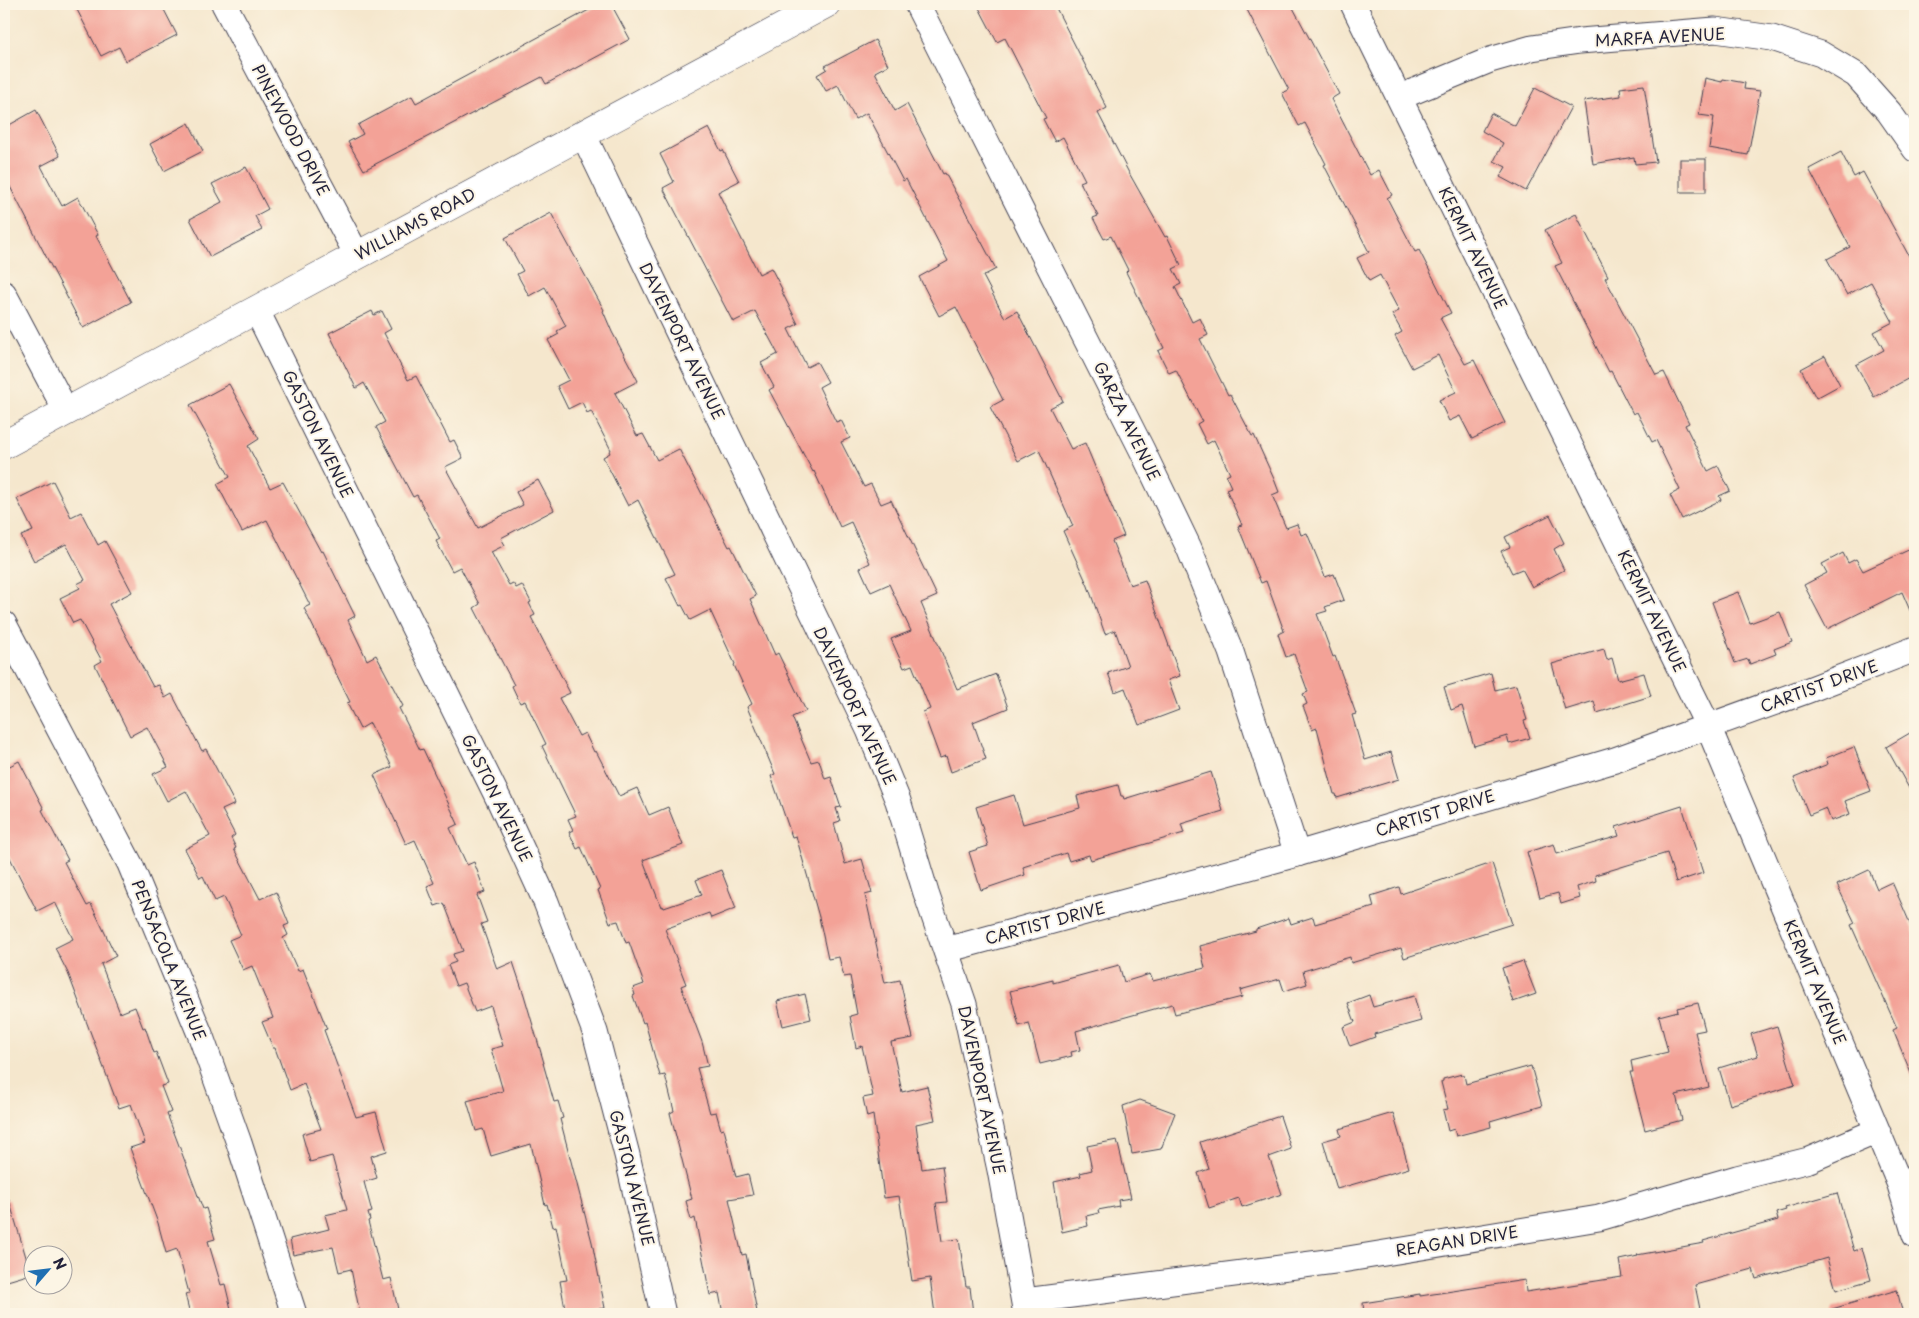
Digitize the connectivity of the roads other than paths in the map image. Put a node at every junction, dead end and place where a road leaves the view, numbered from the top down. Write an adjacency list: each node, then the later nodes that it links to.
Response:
1 (224, 4): 8 (street, PINEWOOD DRIVE)
2 (826, 4): 6 (street, WILLIAMS ROAD)
3 (917, 4): 16 (street, GARZA AVENUE)
4 (1353, 4): 5 (street, KERMIT AVENUE)
5 (1400, 97): 7 (street, MARFA AVENUE); 15 (street, KERMIT AVENUE)
6 (583, 134): 8 (street, WILLIAMS ROAD); 17 (street, DAVENPORT AVENUE)
7 (1915, 149)
8 (357, 255): 10 (street, WILLIAMS ROAD)
9 (4, 294): 11 (street)
10 (256, 309): 11 (street, WILLIAMS ROAD); 22 (street, GASTON AVENUE)
11 (66, 411): 12 (street, WILLIAMS ROAD)
12 (4, 445)
13 (4, 624): 21 (street, PENSACOLA AVENUE)
14 (1915, 649): 15 (street, CARTIST DRIVE)
15 (1708, 726): 16 (street, CARTIST DRIVE); 18 (street, KERMIT AVENUE)
16 (1296, 854): 17 (street, CARTIST DRIVE)
17 (946, 950): 20 (street, DAVENPORT AVENUE)
18 (1877, 1131): 19 (street, KERMIT AVENUE); 20 (street, REAGAN DRIVE)
19 (1915, 1235)
20 (1026, 1308)
21 (294, 1314)
22 (663, 1314)

